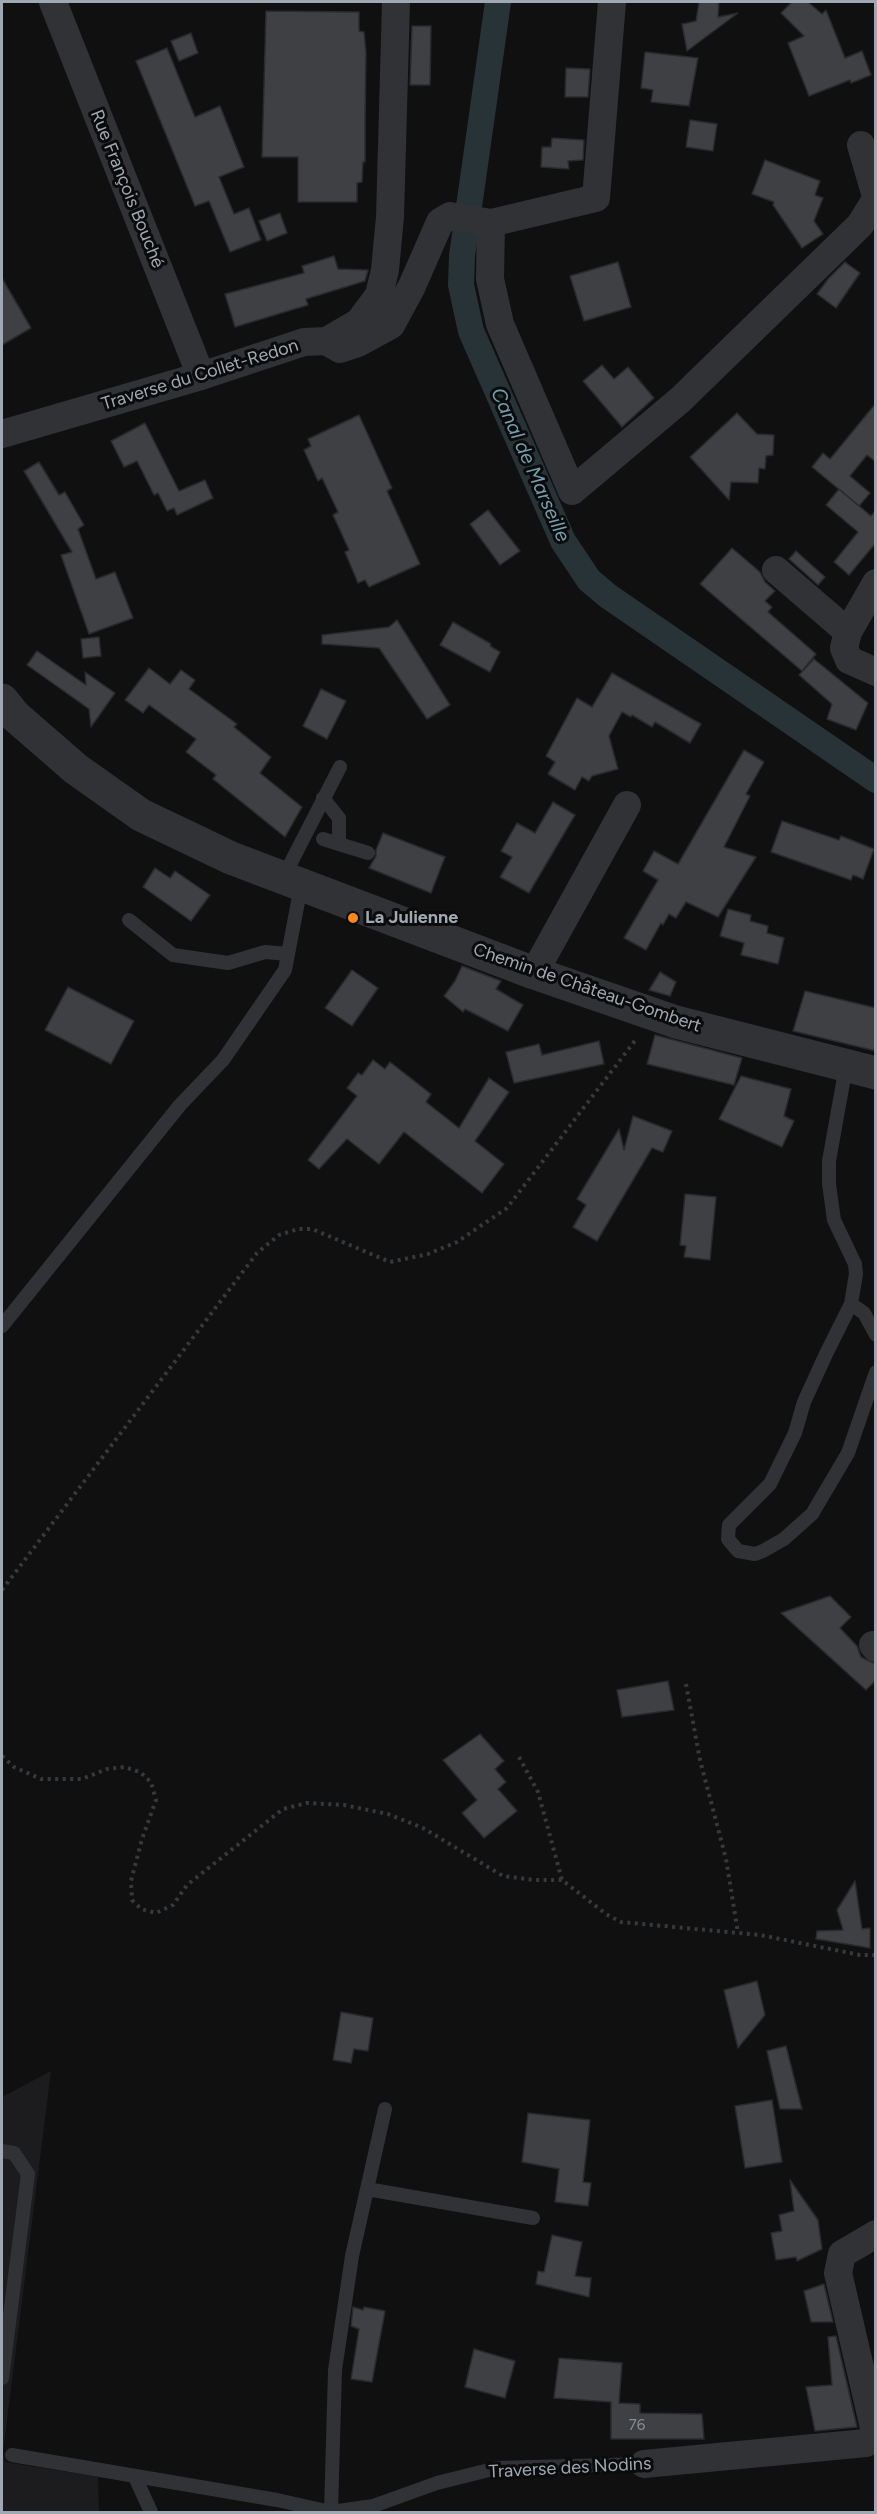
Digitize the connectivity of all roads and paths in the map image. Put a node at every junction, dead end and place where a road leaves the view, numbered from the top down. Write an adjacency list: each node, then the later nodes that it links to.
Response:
1 (53, 2): 8 (street, Rue François Bouché)
2 (396, 2): 7 (street)
3 (612, 2): 6 (street, Traverse du Collet-Redon)
4 (861, 145): 5 (street)
5 (876, 198): 6 (street)
6 (491, 223): 7 (street, Traverse du Collet-Redon)
7 (326, 341): 8 (street, Traverse du Collet-Redon)
8 (201, 376): 9 (street, Traverse du Collet-Redon)
9 (2, 434)
10 (776, 570): 12 (street)
11 (876, 583): 12 (street)
12 (848, 632): 13 (street)
13 (876, 672)
14 (2, 700): 21 (street, Chemin de Château-Gombert)
15 (340, 767): 16 (lane)
16 (323, 798): 19 (lane); 21 (lane)
17 (627, 805): 24 (street)
18 (323, 839): 19 (lane)
19 (339, 844): 20 (lane)
20 (368, 853)
21 (292, 881): 23 (lane); 24 (street, Chemin de Château-Gombert)
22 (129, 920): 23 (lane)
23 (288, 954): 28 (lane)
24 (534, 973): 25 (street, Chemin de Château-Gombert)
25 (654, 1015): 26 (street, Chemin de Château-Gombert); 31 (path)
26 (861, 1070): 27 (lane)
27 (851, 1304): 29 (lane); 30 (lane)
28 (2, 1326)
29 (876, 1335)
30 (876, 1372)
31 (2, 1590)
32 (686, 1684): 36 (path)
33 (2, 1756): 35 (path)
34 (519, 1757): 35 (path)
35 (562, 1880): 36 (path)
36 (738, 1933): 37 (path)
37 (876, 1955)
38 (385, 2109): 40 (lane)
39 (2, 2151): 43 (lane)
40 (367, 2189): 41 (lane); 48 (lane)
41 (533, 2218)
42 (876, 2234): 45 (street, Traverse des Nodins)
43 (2, 2378)
44 (12, 2455): 46 (lane, Traverse des Nodins)
45 (644, 2464): 48 (lane, Traverse des Nodins)
46 (135, 2477): 47 (lane); 48 (lane, Traverse des Nodins)
47 (151, 2512)
48 (331, 2512)

